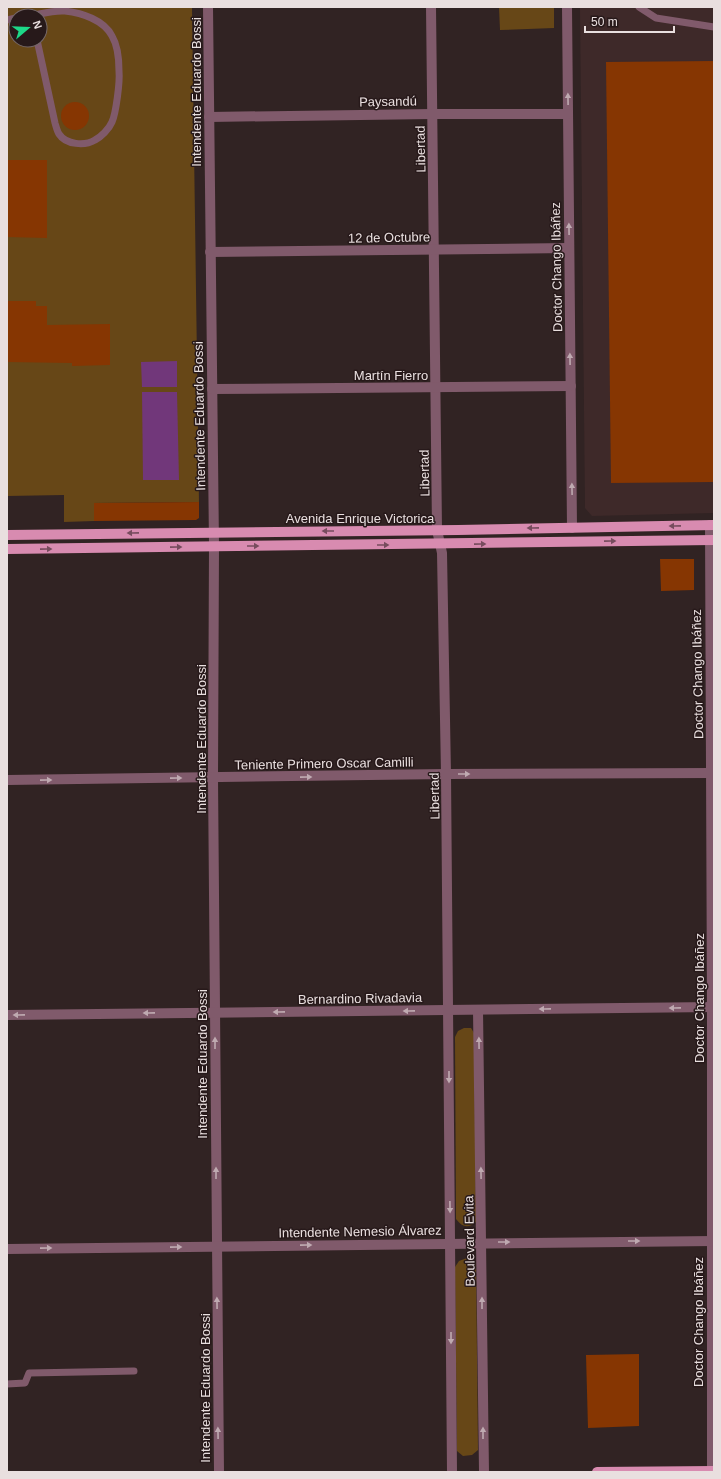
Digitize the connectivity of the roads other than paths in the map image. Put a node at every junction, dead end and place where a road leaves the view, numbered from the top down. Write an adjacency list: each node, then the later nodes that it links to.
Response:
1 (208, 7): 10 (street, Intendente Eduardo Bossi)
2 (431, 7): 8 (street, Libertad)
3 (567, 7): 9 (street, Doctor Chango Ibáñez, one-way to 3)
4 (639, 7): 6 (lane)
5 (48, 12): 7 (lane)
6 (714, 27)
7 (39, 48)
8 (432, 114): 9 (street, Paysandú); 10 (street, Paysandú); 12 (street, Libertad)
9 (568, 114): 11 (street, Doctor Chango Ibáñez, one-way to 9)
10 (209, 117): 13 (street, Intendente Eduardo Bossi)
11 (569, 248): 12 (street, 12 de Octubre); 14 (street, Doctor Chango Ibáñez, one-way to 11)
12 (434, 249): 13 (street, 12 de Octubre); 15 (street, Libertad)
13 (210, 252): 16 (street, Intendente Eduardo Bossi)
14 (571, 386): 15 (street, Martín Fierro); 18 (street, Doctor Chango Ibáñez, one-way to 14)
15 (436, 388): 16 (street, Martín Fierro); 19 (street, Libertad)
16 (212, 389): 20 (street, Intendente Eduardo Bossi)
17 (712, 525): 18 (main road, Avenida Enrique Victorica, one-way to 18); 22 (street, Doctor Chango Ibáñez)
18 (572, 528): 19 (main road, Avenida Enrique Victorica, one-way to 19)
19 (437, 530): 20 (main road, Avenida Enrique Victorica, one-way to 20); 23 (street, Libertad)
20 (214, 532): 21 (main road, Avenida Enrique Victorica, one-way to 21); 24 (street, Intendente Eduardo Bossi)
21 (7, 535)
22 (712, 540): 23 (main road, Avenida Enrique Victorica, one-way to 22); 26 (street, Doctor Chango Ibáñez)
23 (441, 544): 24 (main road, Avenida Enrique Victorica, one-way to 23); 27 (street, Libertad)
24 (214, 546): 25 (main road, Avenida Enrique Victorica, one-way to 24); 28 (street, Intendente Eduardo Bossi)
25 (7, 549)
26 (713, 773): 27 (street, Teniente Primero Oscar Camilli, one-way to 26); 30 (street, Doctor Chango Ibáñez)
27 (446, 774): 28 (street, Teniente Primero Oscar Camilli, one-way to 27); 31 (street, Libertad)
28 (213, 778): 29 (street, Teniente Primero Oscar Camilli, one-way to 28); 33 (street, Intendente Eduardo Bossi)
29 (7, 780)
30 (713, 1007): 32 (street, Bernardino Rivadavia, one-way to 32); 35 (street, Doctor Chango Ibáñez)
31 (448, 1010): 32 (street, Bernardino Rivadavia); 33 (street, Bernardino Rivadavia, one-way to 33); 37 (street, Boulevard Evita, one-way to 37)
32 (478, 1010): 36 (street, Boulevard Evita, one-way to 32)
33 (215, 1012): 34 (street, Bernardino Rivadavia, one-way to 34); 38 (street, Intendente Eduardo Bossi, one-way to 33)
34 (7, 1015)
35 (713, 1241): 36 (street, Intendente Nemesio Álvarez, one-way to 35); 42 (street, Doctor Chango Ibáñez)
36 (482, 1242): 37 (street, Intendente Nemesio Álvarez); 45 (street, Boulevard Evita, one-way to 36)
37 (451, 1243): 38 (street, Intendente Nemesio Álvarez, one-way to 37); 44 (street, Boulevard Evita, one-way to 44)
38 (217, 1247): 39 (street, Intendente Nemesio Álvarez, one-way to 38); 43 (street, Intendente Eduardo Bossi, one-way to 38)
39 (7, 1249)
40 (134, 1371): 41 (lane)
41 (7, 1384)
42 (713, 1471): 46 (main road)
43 (219, 1472)
44 (452, 1472)
45 (484, 1472)
46 (597, 1472)

